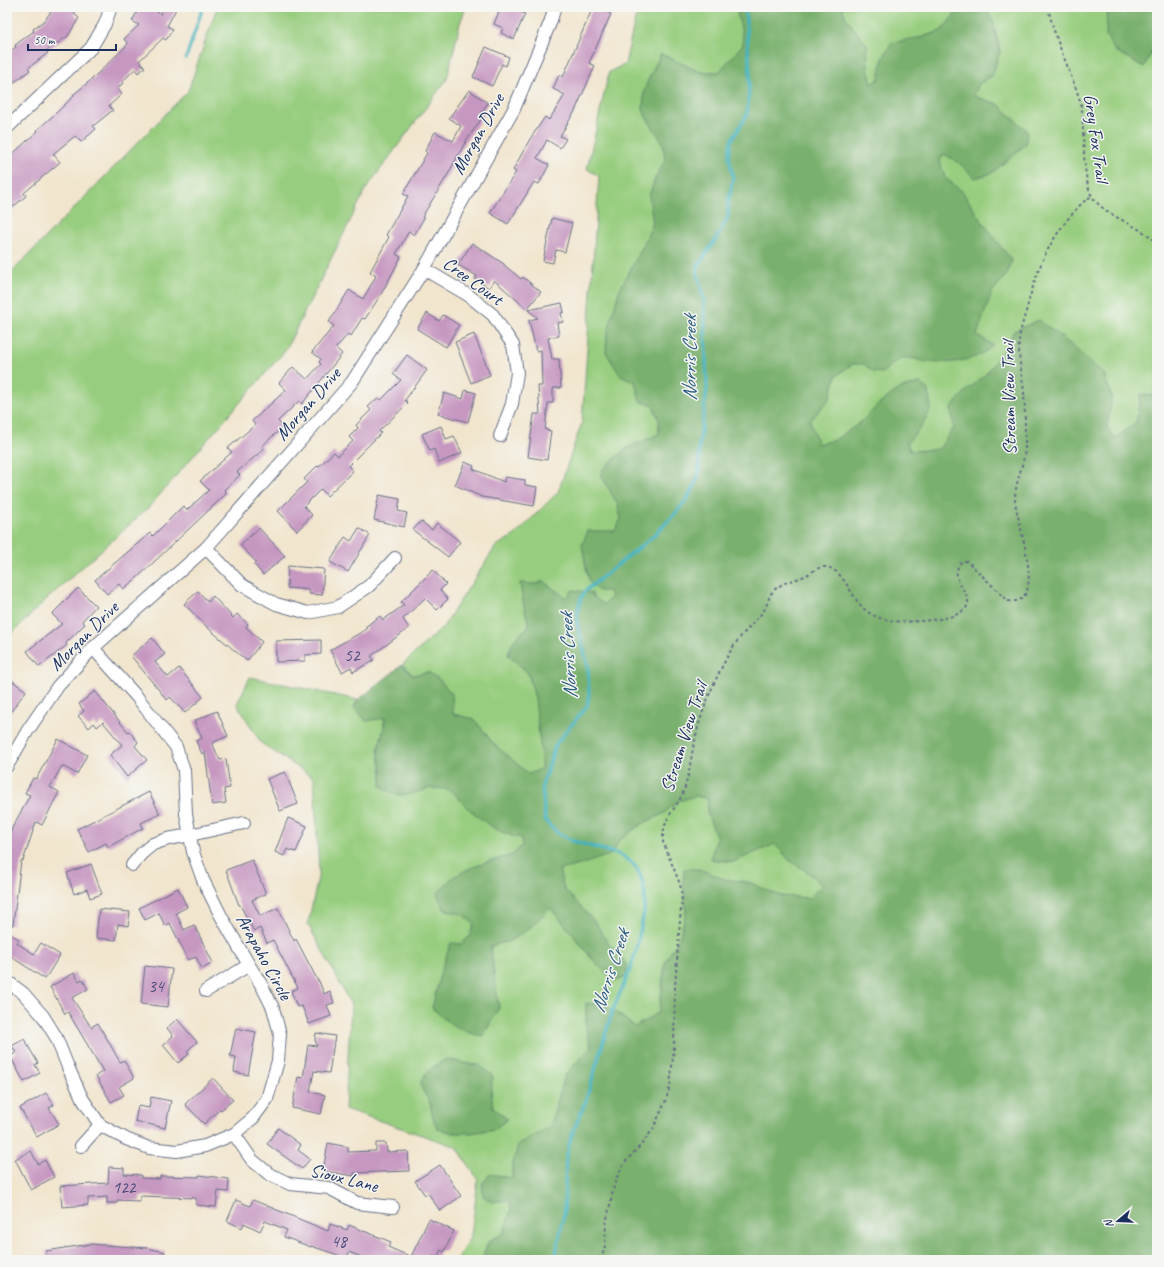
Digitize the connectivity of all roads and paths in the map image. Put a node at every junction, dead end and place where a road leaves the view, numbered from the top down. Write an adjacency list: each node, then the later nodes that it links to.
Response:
1 (111, 7): 4 (street)
2 (554, 7): 7 (street, Morgan Drive)
3 (1048, 7): 5 (path, Grey Fox Trail)
4 (7, 128)
5 (1092, 196): 6 (path, Grey Fox Trail); 23 (path, Stream View Trail)
6 (1157, 243)
7 (424, 269): 8 (street, Cree Court); 9 (street, Morgan Drive)
8 (500, 436)
9 (206, 548): 10 (street); 11 (street, Morgan Drive)
10 (395, 558)
11 (93, 648): 12 (street, Morgan Drive); 14 (street, Arapaho Circle)
12 (7, 766)
13 (244, 823): 14 (street)
14 (190, 835): 15 (street); 16 (street, Arapaho Circle)
15 (132, 865)
16 (249, 966): 18 (street); 20 (street, Arapaho Circle)
17 (7, 980): 19 (street, Arapaho Circle)
18 (206, 991)
19 (100, 1125): 20 (street, Arapaho Circle); 21 (street)
20 (234, 1134): 22 (street, Sioux Lane)
21 (81, 1146)
22 (393, 1207)
23 (601, 1260)

